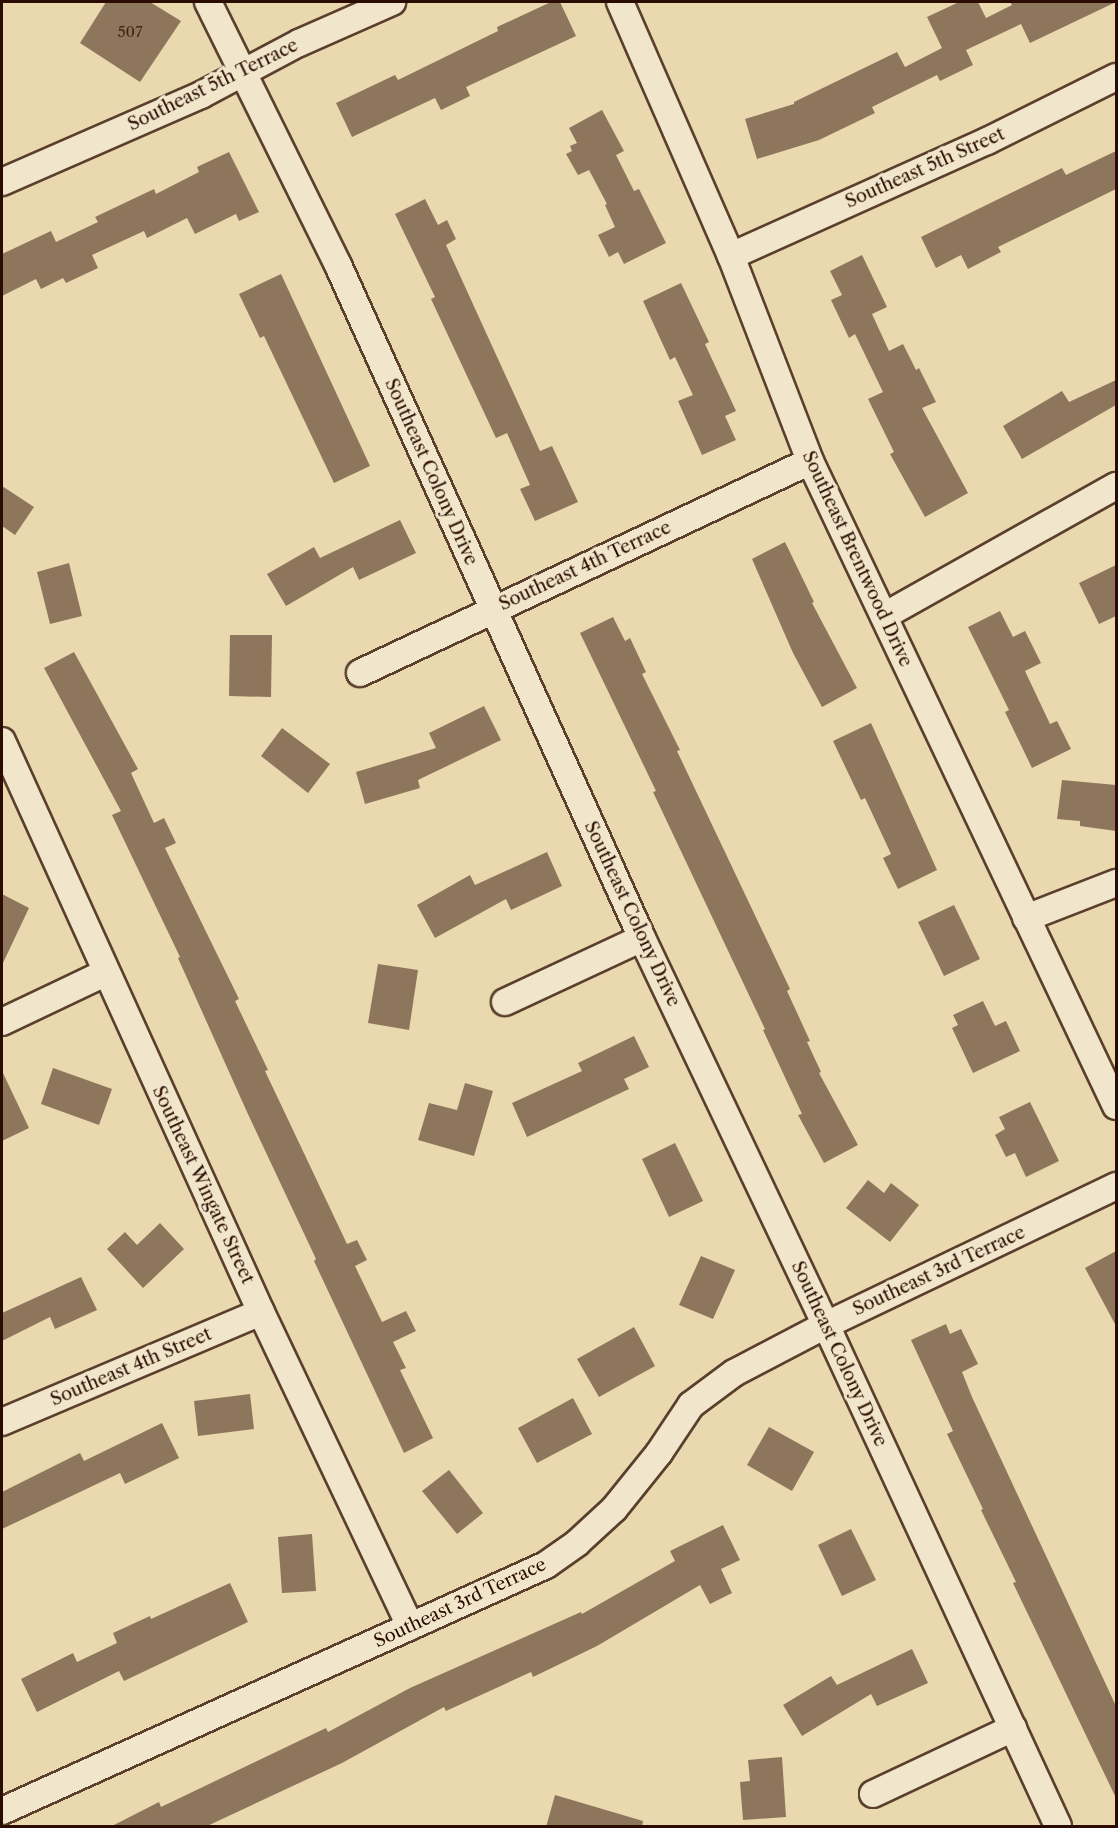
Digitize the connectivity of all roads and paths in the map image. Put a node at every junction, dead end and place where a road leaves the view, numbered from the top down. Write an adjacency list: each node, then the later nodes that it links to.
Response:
1 (208, 2): 4 (street, Southeast Colony Drive)
2 (392, 2): 4 (street, Southeast 5th Terrace)
3 (620, 2): 7 (street, Southeast Brentwood Drive)
4 (241, 72): 6 (street, Southeast 5th Terrace); 10 (street, Southeast Colony Drive)
5 (1116, 77): 7 (street, Southeast 5th Street)
6 (2, 182)
7 (731, 255): 8 (street, Southeast Brentwood Drive)
8 (810, 461): 10 (street, Southeast 4th Terrace); 11 (street, Southeast Brentwood Drive)
9 (1116, 486): 11 (street)
10 (493, 609): 12 (street, Southeast 4th Terrace); 16 (street, Southeast Colony Drive)
11 (884, 616): 15 (street, Southeast Brentwood Drive)
12 (360, 673)
13 (2, 741): 17 (street, Southeast Wingate Street)
14 (1116, 883): 15 (street)
15 (1026, 918): 20 (street, Southeast Brentwood Drive)
16 (642, 938): 18 (street); 23 (street, Southeast Colony Drive)
17 (105, 973): 19 (street); 22 (street, Southeast Wingate Street)
18 (505, 1002)
19 (2, 1022)
20 (1116, 1106)
21 (1116, 1186): 23 (street, Southeast 3rd Terrace)
22 (261, 1312): 24 (street, Southeast 4th Street); 25 (street, Southeast Wingate Street)
23 (826, 1325): 25 (street, Southeast 3rd Terrace); 26 (street, Southeast Colony Drive)
24 (2, 1422)
25 (410, 1626): 28 (street, Southeast 3rd Terrace)
26 (1013, 1728): 27 (street); 29 (street, Southeast Colony Drive)
27 (873, 1794)
28 (2, 1811)
29 (1058, 1827)

